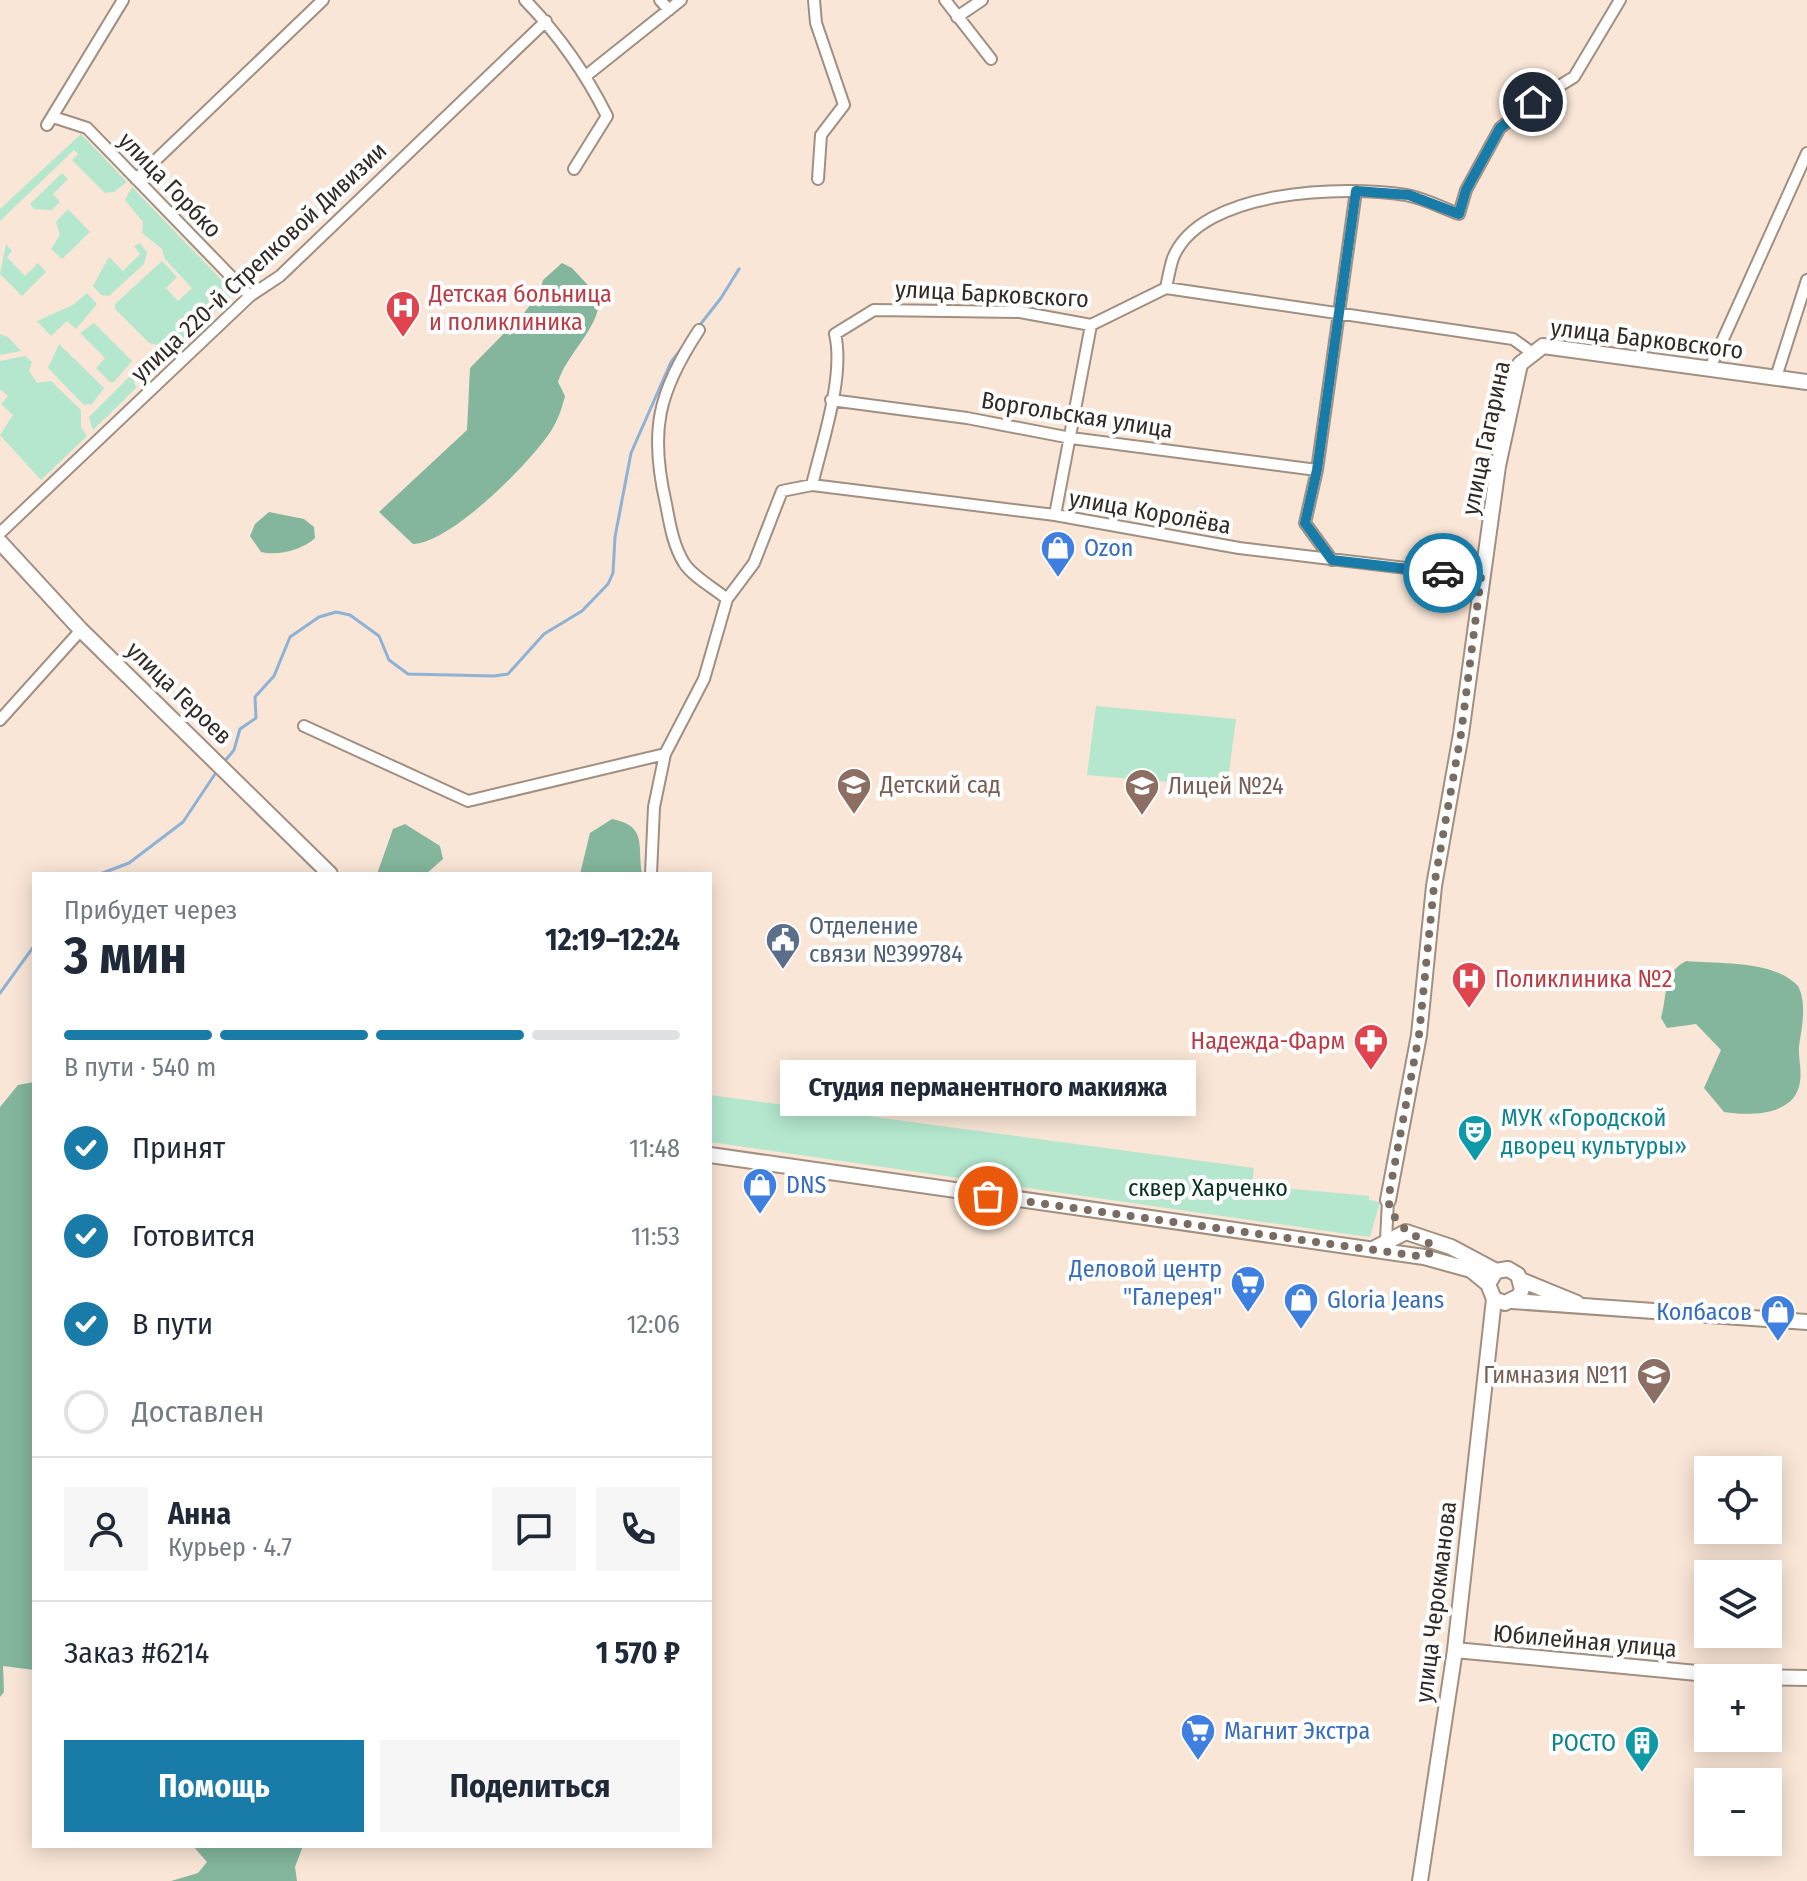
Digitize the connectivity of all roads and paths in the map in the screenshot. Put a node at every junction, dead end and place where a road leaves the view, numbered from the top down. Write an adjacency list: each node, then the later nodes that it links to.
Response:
1 (123, 0): 17 (street, улица Горбко)
2 (323, 0): 17 (street)
3 (525, 0): 12 (street)
4 (660, 0): 10 (street)
5 (681, 0): 10 (street)
6 (814, 0): 18 (street)
7 (945, 0): 11 (street)
8 (982, 0): 11 (street)
9 (1620, 0): 19 (street)
10 (669, 10): 14 (street)
11 (957, 17): 13 (street)
12 (546, 21): 14 (street); 22 (street, улица 220-й Стрелковой Дивизии)
13 (991, 59)
14 (587, 75): 16 (street)
15 (1807, 153): 27 (street)
16 (574, 169)
17 (136, 179): 22 (street, улица Горбко)
18 (818, 179)
19 (1356, 191): 21 (street); 23 (street)
20 (1807, 280): 28 (street)
21 (1166, 288): 23 (street, улица Барковского); 24 (street, улица Барковского)
22 (250, 296): 35 (street, улица 220-й Стрелковой Дивизии)
23 (1340, 312): 26 (street, улица Барковского); 32 (street)
24 (1091, 325): 30 (street, улица Барковского); 31 (street)
25 (699, 330): 39 (street)
26 (1531, 352): 27 (street, улица Барковского); 38 (street, улица Гагарина)
27 (1710, 368): 28 (street, улица Барковского)
28 (1776, 377): 29 (street, улица Барковского)
29 (1807, 382)
30 (831, 400): 31 (street, Воргольская улица); 33 (street)
31 (1071, 438): 32 (street, Воргольская улица); 34 (street)
32 (1317, 470): 37 (street)
33 (812, 485): 34 (street, улица Королёва); 39 (street)
34 (1055, 515): 37 (street, улица Королёва)
35 (0, 533)
36 (2, 548): 40 (street, улица Героев)
37 (1332, 560): 38 (street, улица Королёва)
38 (1481, 577): 47 (street, улица Гагарина)
39 (727, 599): 43 (street)
40 (81, 630): 41 (street); 44 (street, улица Героев)
41 (0, 720)
42 (304, 726): 43 (street)
43 (665, 754): 45 (street)
44 (328, 872)
45 (651, 872)
46 (712, 1155): 49 (street)
47 (1388, 1200): 48 (street); 49 (street, улица Гагарина)
48 (1406, 1232): 49 (street); 50 (street); 51 (street)
49 (1390, 1246): 50 (street)
50 (1424, 1257): 51 (street)
51 (1492, 1278): 52 (street); 53 (street)
52 (1521, 1280): 53 (street); 54 (street)
53 (1504, 1301): 54 (street); 56 (street, улица Черокманова)
54 (1581, 1305): 55 (street)
55 (1807, 1322)
56 (1455, 1650): 57 (street, Юбилейная улица); 58 (street, улица Черокманова)
57 (1807, 1678)
58 (1420, 1881)

